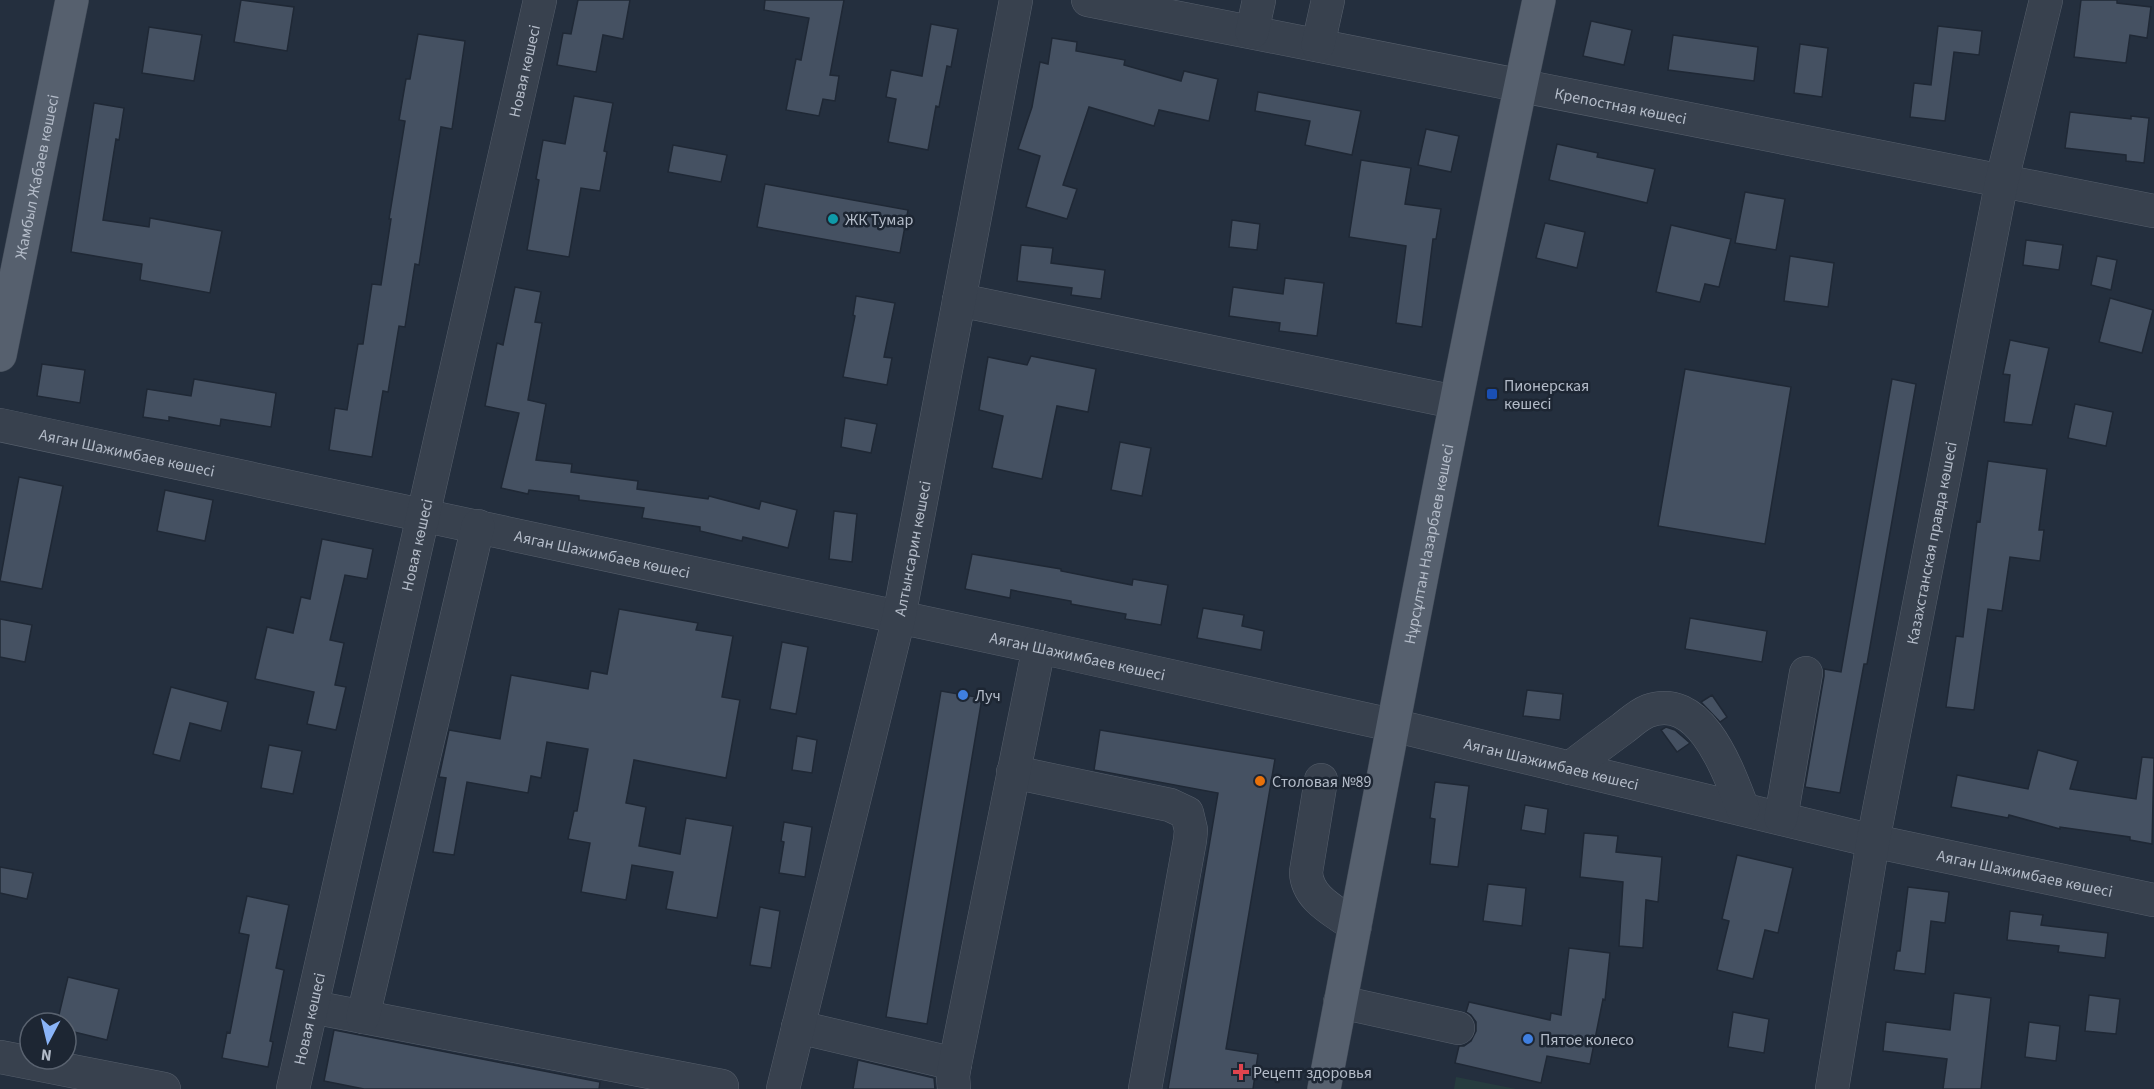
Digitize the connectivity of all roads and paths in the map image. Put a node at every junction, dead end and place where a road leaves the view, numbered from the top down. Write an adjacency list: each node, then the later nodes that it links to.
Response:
1 (72, 0): 15 (main road, Жамбыл Жабаев көшесі)
2 (540, 0): 18 (street, Новая көшесі)
3 (1016, 0): 14 (street, Алтынсарин көшесі)
4 (1088, 0): 9 (street, Крепостная көшесі)
5 (1259, 0): 9 (street)
6 (1328, 0): 10 (street)
7 (1539, 0): 11 (main road, Нұрсұлтан Назарбаев көшесі)
8 (2046, 0): 12 (street, Казахстанская правда көшесі)
9 (1252, 32): 10 (street, Крепостная көшесі)
10 (1318, 45): 11 (street, Крепостная көшесі)
11 (1520, 86): 12 (street, Крепостная көшесі); 16 (main road, Нұрсұлтан Назарбаев көшесі)
12 (2002, 180): 13 (street, Крепостная көшесі); 29 (street, Казахстанская правда көшесі)
13 (2154, 212)
14 (959, 300): 16 (street); 20 (street, Алтынсарин көшесі)
15 (0, 355)
16 (1455, 402): 23 (main road, Нұрсұлтан Назарбаев көшесі)
17 (0, 425): 18 (street, Аяган Шажимбаев көшесі)
18 (424, 515): 19 (street, Аяган Шажимбаев көшесі); 33 (street, Новая көшесі)
19 (478, 526): 20 (street, Аяган Шажимбаев көшесі); 34 (street)
20 (899, 617): 21 (street, Аяган Шажимбаев көшесі); 35 (street, Алтынсарин көшесі)
21 (1039, 647): 23 (street, Аяган Шажимбаев көшесі); 25 (street)
22 (1806, 673): 28 (street)
23 (1392, 725): 24 (street, Аяган Шажимбаев көшесі); 31 (main road, Нұрсұлтан Назарбаев көшесі)
24 (1570, 768): 27 (street, Аяган Шажимбаев көшесі); 27 (street)
25 (1013, 772): 38 (street); 43 (street)
26 (1322, 780): 31 (street)
27 (1743, 809): 28 (street, Аяган Шажимбаев көшесі)
28 (1781, 818): 29 (street, Аяган Шажимбаев көшесі)
29 (1873, 841): 30 (street, Аяган Шажимбаев көшесі); 45 (street, Казахстанская правда көшесі)
30 (2154, 900)
31 (1355, 926): 32 (main road, Нұрсұлтан Назарбаев көшесі)
32 (1340, 1002): 36 (street); 44 (main road, Нұрсұлтан Назарбаев көшесі)
33 (312, 1007): 34 (street); 41 (street, Новая көшесі)
34 (363, 1017): 39 (street)
35 (798, 1027): 38 (street); 42 (street, Алтынсарин көшесі)
36 (1458, 1028)
37 (0, 1057): 40 (street)
38 (954, 1076)
39 (722, 1086)
40 (164, 1089)
41 (293, 1089)
42 (783, 1089)
43 (1144, 1089)
44 (1324, 1089)
45 (1832, 1089)

